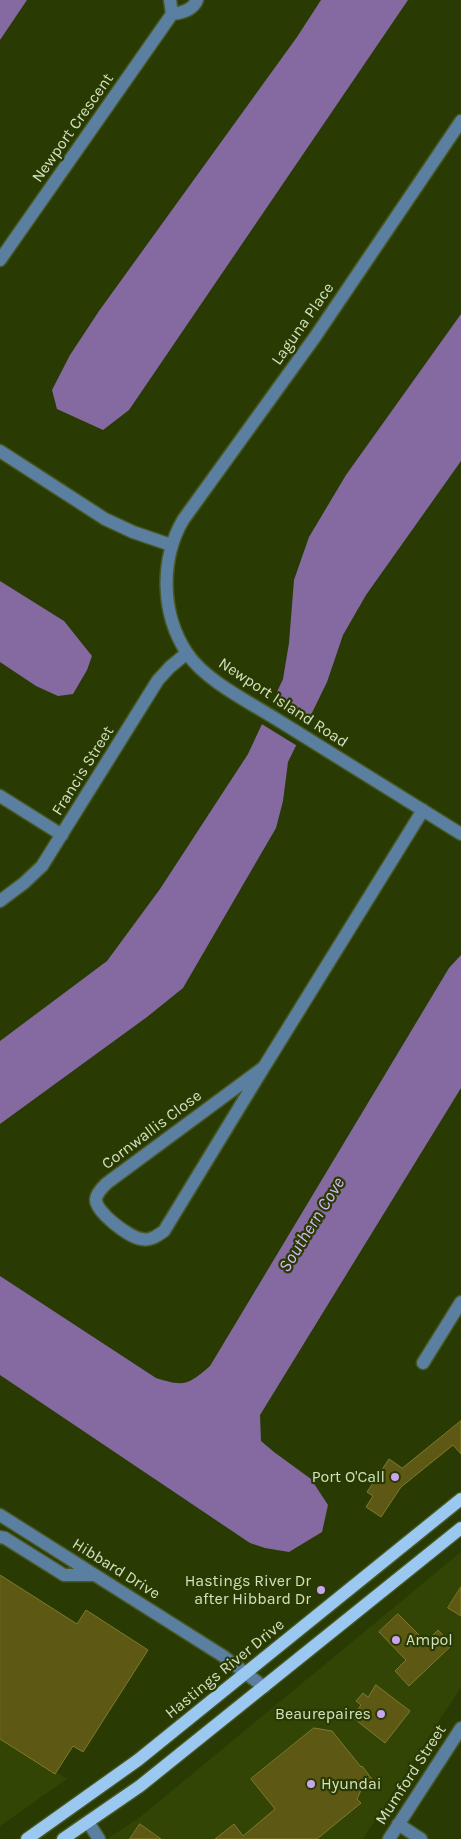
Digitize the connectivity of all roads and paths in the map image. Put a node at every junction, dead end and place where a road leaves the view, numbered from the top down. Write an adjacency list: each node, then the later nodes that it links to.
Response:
1 (170, 0): 3 (street)
2 (198, 0): 3 (street)
3 (172, 14): 5 (street, Newport Crescent)
4 (461, 120): 7 (street, Laguna Place)
5 (0, 260)
6 (0, 450): 7 (street)
7 (171, 544): 8 (street, Newport Island Road)
8 (186, 652): 10 (street, Newport Island Road); 12 (street, Francis Street)
9 (0, 796): 12 (street)
10 (423, 810): 11 (street, Newport Island Road); 14 (street, Cornwallis Close)
11 (461, 834)
12 (62, 835): 13 (street, Francis Street)
13 (0, 901)
14 (264, 1067): 14 (street, Cornwallis Close)
15 (461, 1302): 16 (street)
16 (423, 1363)
17 (461, 1499): 22 (main road, Hastings River Drive)
18 (0, 1515): 21 (street, Hibbard Drive)
19 (461, 1528): 23 (main road)
20 (0, 1537): 21 (street)
21 (95, 1575): 22 (street, Hibbard Drive)
22 (246, 1672): 23 (street, Hibbard Drive); 27 (main road, Hastings River Drive)
23 (264, 1687): 25 (main road)
24 (461, 1728): 26 (street, Mumford Street)
25 (88, 1822): 28 (main road); 29 (street)
26 (398, 1824): 30 (street, Mumford Street); 31 (street)
27 (27, 1839)
28 (64, 1839)
29 (99, 1839)
30 (389, 1839)
31 (420, 1839)

